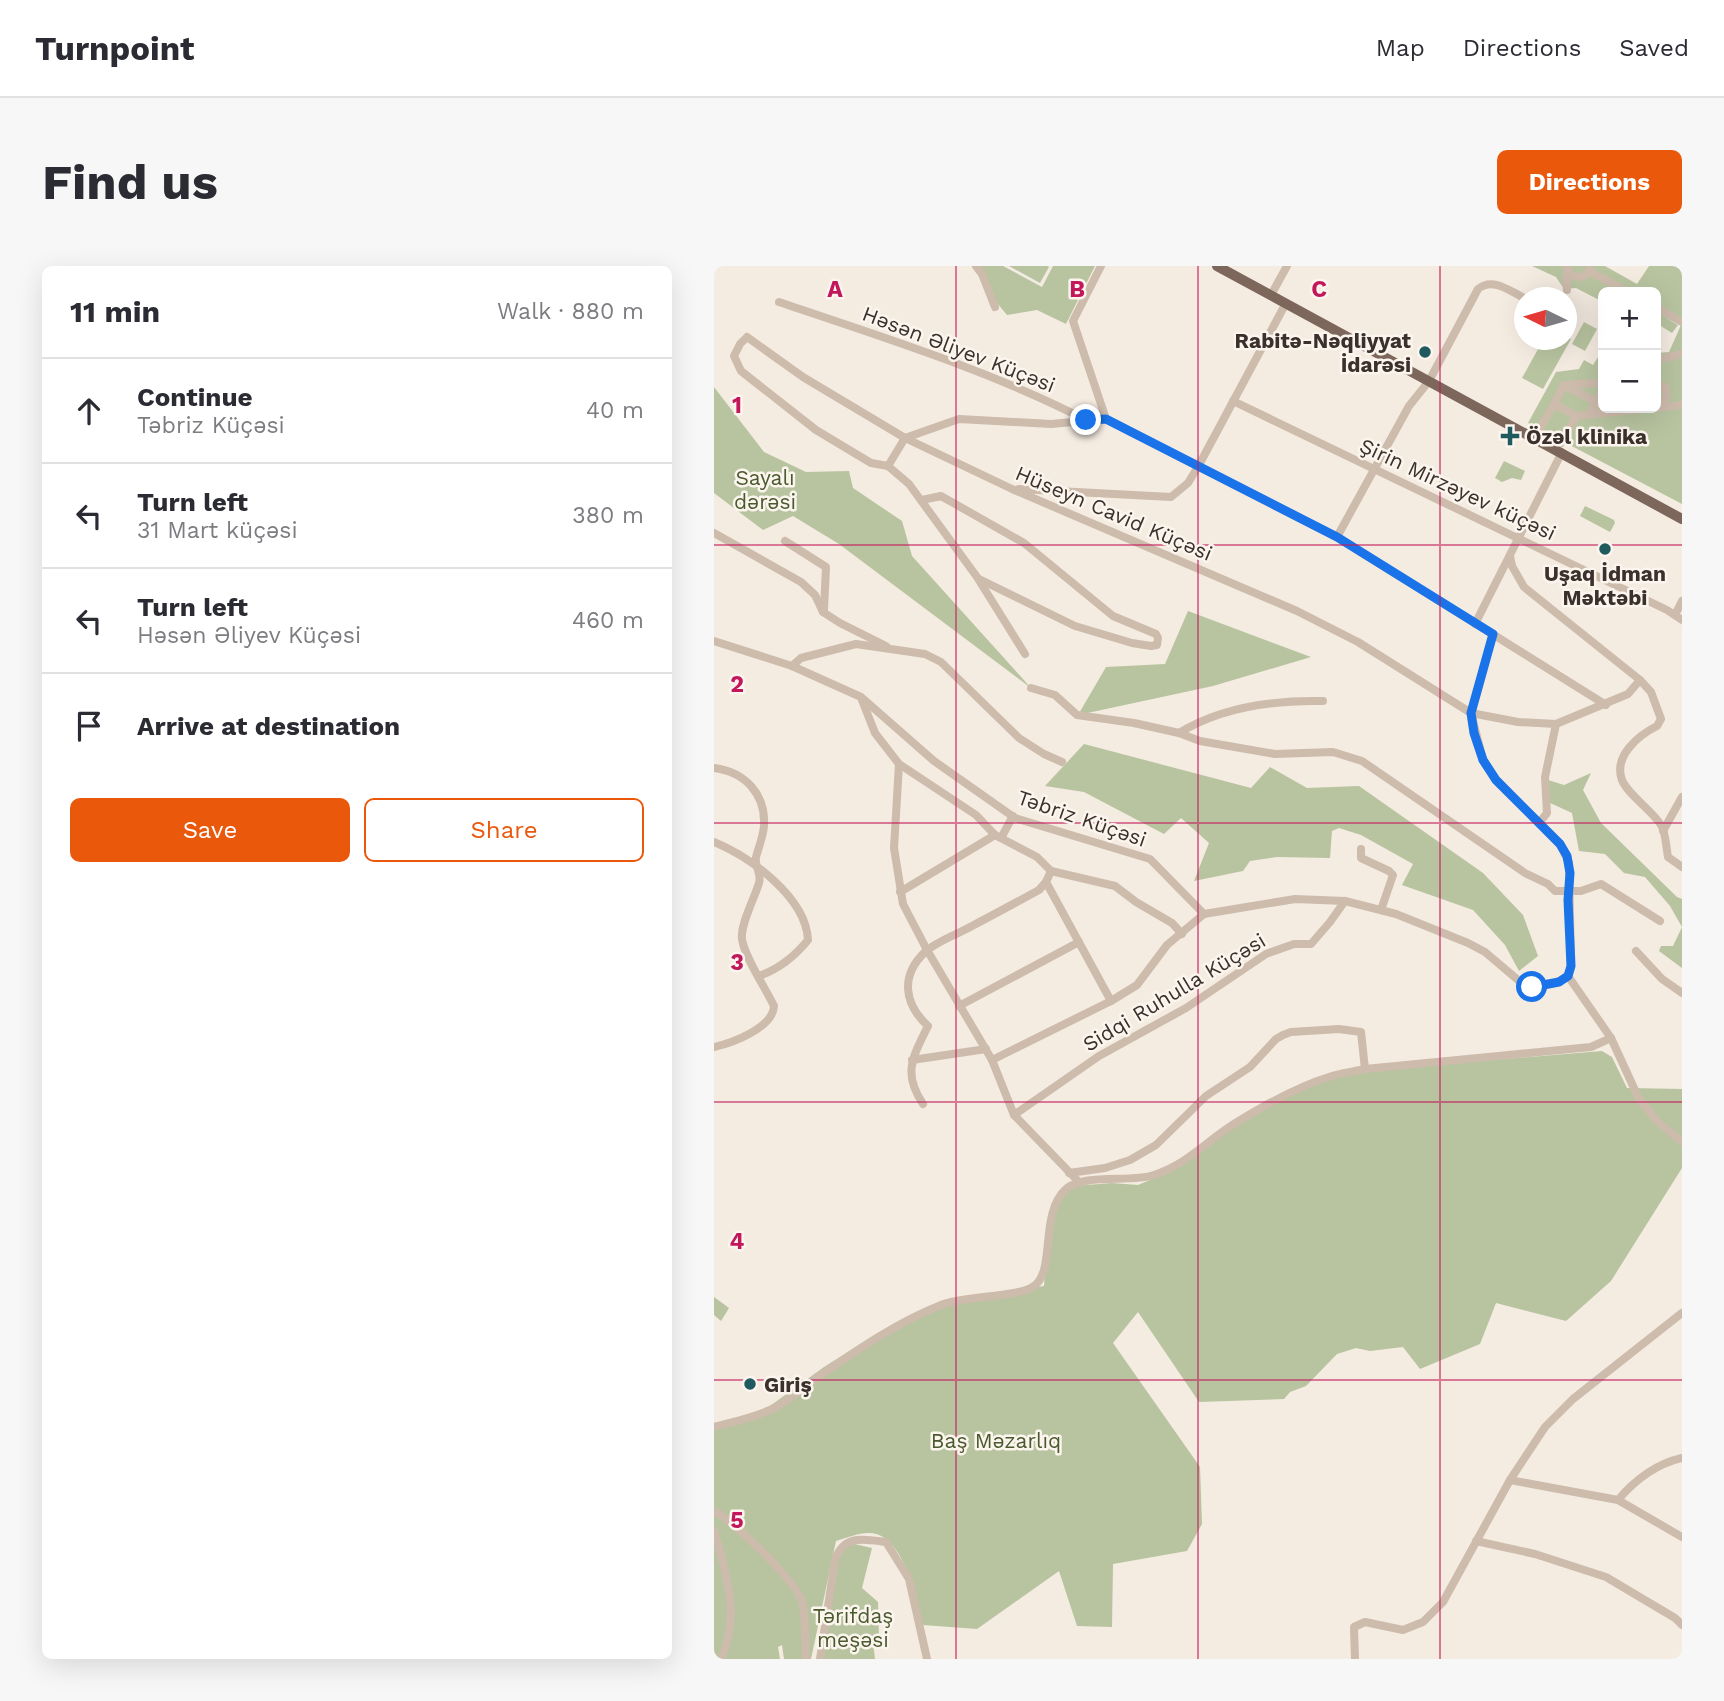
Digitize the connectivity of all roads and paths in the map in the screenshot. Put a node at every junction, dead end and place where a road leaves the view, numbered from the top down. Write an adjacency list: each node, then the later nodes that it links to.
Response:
1 (976, 266): 13 (street)
2 (1101, 266): 33 (street)
3 (1217, 266): 10 (main road)
4 (1287, 266): 10 (street)
5 (1590, 268): 6 (street); 8 (street)
6 (1567, 269): 7 (street)
7 (1567, 287)
8 (1620, 287)
9 (1514, 293): 18 (street)
10 (1271, 295): 12 (main road)
11 (779, 302): 34 (street, Həsən Əliyev Küçəsi)
12 (1286, 303): 18 (main road); 23 (street)
13 (995, 307)
14 (1661, 310): 15 (street)
15 (1682, 322)
16 (1682, 354): 17 (street)
17 (1661, 359)
18 (1429, 381): 37 (main road); 40 (street)
19 (1598, 383): 20 (street)
20 (1564, 385): 24 (street); 26 (street)
21 (1661, 386): 22 (street)
22 (1666, 398): 25 (street); 28 (street)
23 (1233, 401): 38 (street); 40 (street, Şirin Mirzəyev küçəsi)
24 (1598, 402)
25 (1661, 402)
26 (1554, 404): 31 (street); 35 (street)
27 (1598, 405): 32 (street)
28 (1681, 406): 29 (street)
29 (1661, 407)
30 (1603, 413): 32 (street)
31 (1576, 415): 32 (street); 37 (street)
32 (1589, 415)
33 (1106, 419): 34 (street, Həsən Əliyev Küçəsi); 38 (street, Həsən Əliyev Küçəsi)
34 (1086, 420): 36 (street, Həsən Əliyev Küçəsi)
35 (1539, 430)
36 (905, 438): 39 (street); 39 (street, Hüseyn Cavid Küçəsi); 41 (street, Hüseyn Cavid Küçəsi)
37 (1562, 448): 43 (main road); 46 (street)
38 (1199, 465): 41 (street); 45 (street, Həsən Əliyev Küçəsi)
39 (888, 466): 42 (street)
40 (1374, 469): 45 (street); 46 (street, Şirin Mirzəyev küçəsi)
41 (1012, 489): 64 (street, Hüseyn Cavid Küçəsi)
42 (922, 500): 49 (street); 49 (street)
43 (1682, 519)
44 (714, 533): 51 (street)
45 (1337, 537): 53 (street, Həsən Əliyev Küçəsi)
46 (1519, 537): 48 (street); 52 (street, Şirin Mirzəyev küçəsi)
47 (785, 541): 51 (street)
48 (1510, 556): 53 (street); 59 (street)
49 (977, 577): 57 (street)
50 (1682, 601): 52 (street)
51 (823, 612): 56 (street)
52 (1679, 617)
53 (1475, 624): 54 (street, Həsən Əliyev Küçəsi)
54 (1493, 634): 63 (street, Həsən Əliyev Küçəsi); 64 (street)
55 (714, 641): 58 (street, Təbriz Küçəsi)
56 (888, 648): 58 (street); 67 (street)
57 (1025, 654)
58 (792, 666): 61 (street, Təbriz Küçəsi)
59 (1640, 680): 63 (street); 73 (street)
60 (1031, 688): 66 (street)
61 (861, 697): 68 (street); 71 (street, Təbriz Küçəsi)
62 (1323, 701): 66 (street)
63 (1606, 705): 65 (street)
64 (1471, 713): 65 (street, Hüseyn Cavid Küçəsi); 72 (street)
65 (1556, 724): 72 (street)
66 (1179, 733): 81 (street)
67 (1062, 762)
68 (899, 764): 74 (street); 82 (street)
69 (714, 768): 77 (street)
70 (1682, 797): 73 (street)
71 (1013, 817): 74 (street); 85 (street, Təbriz Küçəsi)
72 (1539, 823): 81 (street)
73 (1663, 831): 78 (street)
74 (998, 837): 79 (street); 82 (street)
75 (714, 842): 77 (street)
76 (1362, 849): 84 (street)
77 (756, 865): 91 (street); 91 (street)
78 (1682, 867)
79 (1051, 871): 80 (street); 87 (street)
80 (1046, 883): 88 (street, Sidqi Ruhulla Küçəsi); 89 (street)
81 (1569, 889): 86 (street); 92 (street)
82 (900, 892): 89 (street)
83 (1345, 901): 84 (street); 85 (street); 103 (street, Sidqi Ruhulla Küçəsi)
84 (1381, 910): 92 (street)
85 (1204, 914): 87 (street)
86 (1660, 920)
87 (1182, 934): 94 (street)
88 (1079, 942): 94 (street, Sidqi Ruhulla Küçəsi); 95 (street)
89 (927, 950): 95 (street); 99 (street)
90 (1636, 951): 93 (street)
91 (759, 976): 97 (street)
92 (1568, 976): 96 (street)
93 (1682, 993)
94 (1111, 1001): 100 (street)
95 (959, 1006): 98 (street)
96 (1611, 1038): 101 (street); 104 (street)
97 (714, 1048)
98 (986, 1049): 99 (street); 100 (street)
99 (912, 1059): 102 (street)
100 (992, 1060): 103 (street)
101 (1365, 1069): 105 (street); 106 (street)
102 (923, 1104)
103 (1014, 1115): 105 (street)
104 (1682, 1142)
105 (1069, 1173): 106 (street)
106 (1078, 1181): 108 (street)
107 (1682, 1313): 110 (street)
108 (714, 1427)
109 (1682, 1458): 111 (street)
110 (1510, 1480): 111 (street); 115 (street)
111 (1618, 1500): 114 (street)
112 (714, 1511): 118 (street)
113 (714, 1530): 117 (street)
114 (1682, 1537)
115 (1476, 1541): 116 (street); 121 (street)
116 (1682, 1625)
117 (721, 1659)
118 (806, 1659)
119 (820, 1659): 120 (street)
120 (927, 1659)
121 (1355, 1659)

